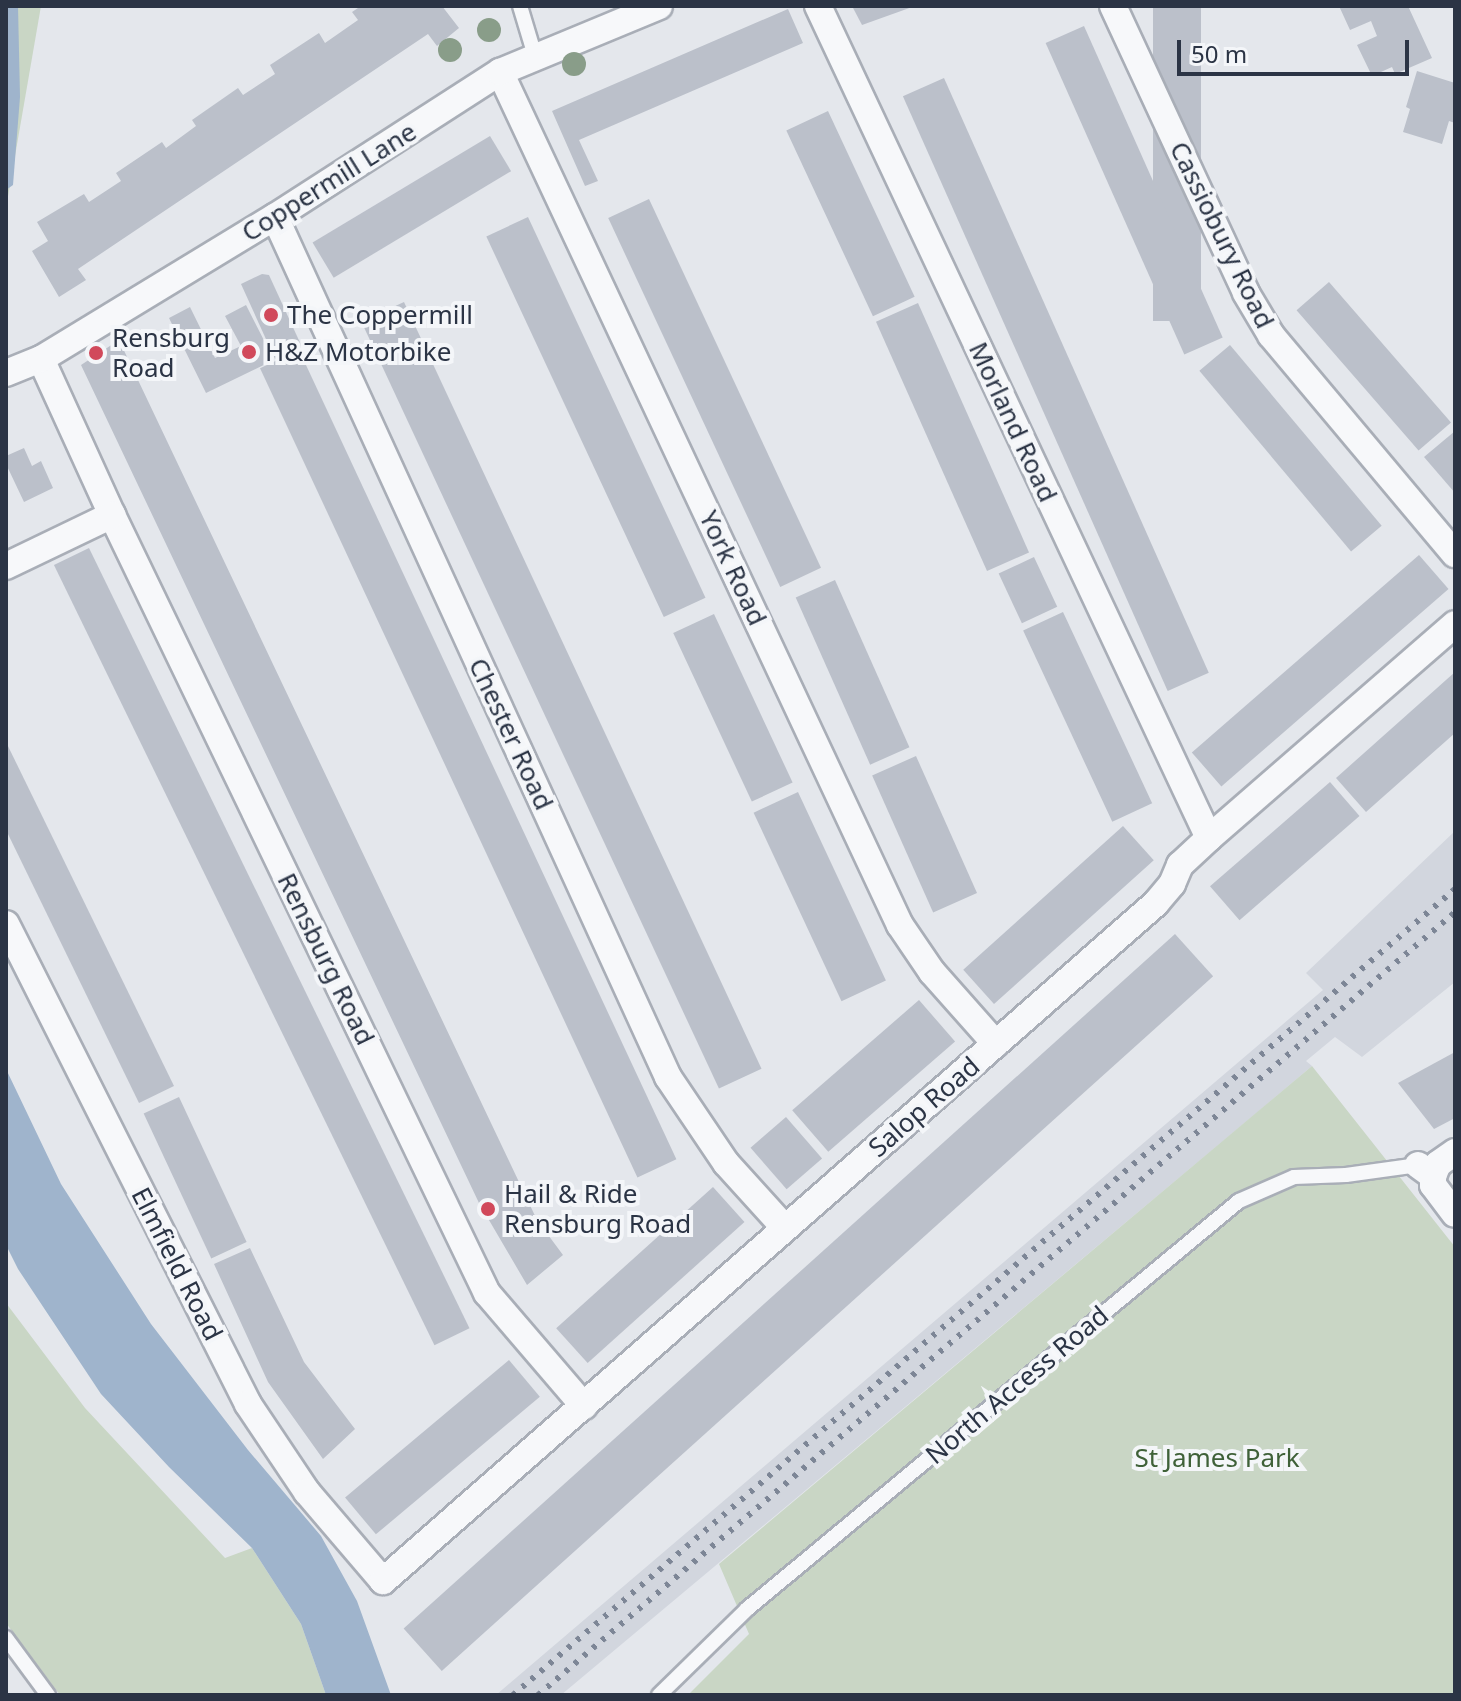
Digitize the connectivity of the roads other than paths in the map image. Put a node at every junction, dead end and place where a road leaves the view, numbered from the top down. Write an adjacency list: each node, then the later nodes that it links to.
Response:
1 (520, 6): 5 (lane)
2 (659, 6): 5 (street, Coppermill Lane)
3 (818, 6): 14 (street, Morland Road)
4 (1113, 6): 11 (street, Cassiobury Road)
5 (535, 56): 6 (street, Coppermill Lane)
6 (500, 72): 7 (street, Coppermill Lane); 16 (street, York Road)
7 (275, 217): 8 (street, Coppermill Lane); 20 (street, Chester Road)
8 (41, 359): 9 (street, Coppermill Lane); 10 (street, Rensburg Road)
9 (6, 373)
10 (112, 515): 12 (street); 21 (street, Rensburg Road)
11 (1455, 554)
12 (6, 566)
13 (1455, 624): 14 (street, Salop Road)
14 (1209, 838): 16 (street, Salop Road)
15 (6, 924): 22 (street, Elmfield Road)
16 (996, 1044): 20 (street, Salop Road)
17 (1455, 1152): 18 (street)
18 (1426, 1170): 19 (street); 25 (lane, North Access Road)
19 (1455, 1214)
20 (784, 1227): 21 (street, Salop Road)
21 (584, 1406): 22 (street, Salop Road)
22 (383, 1581)
23 (6, 1638): 24 (lane)
24 (48, 1695)
25 (659, 1695)

